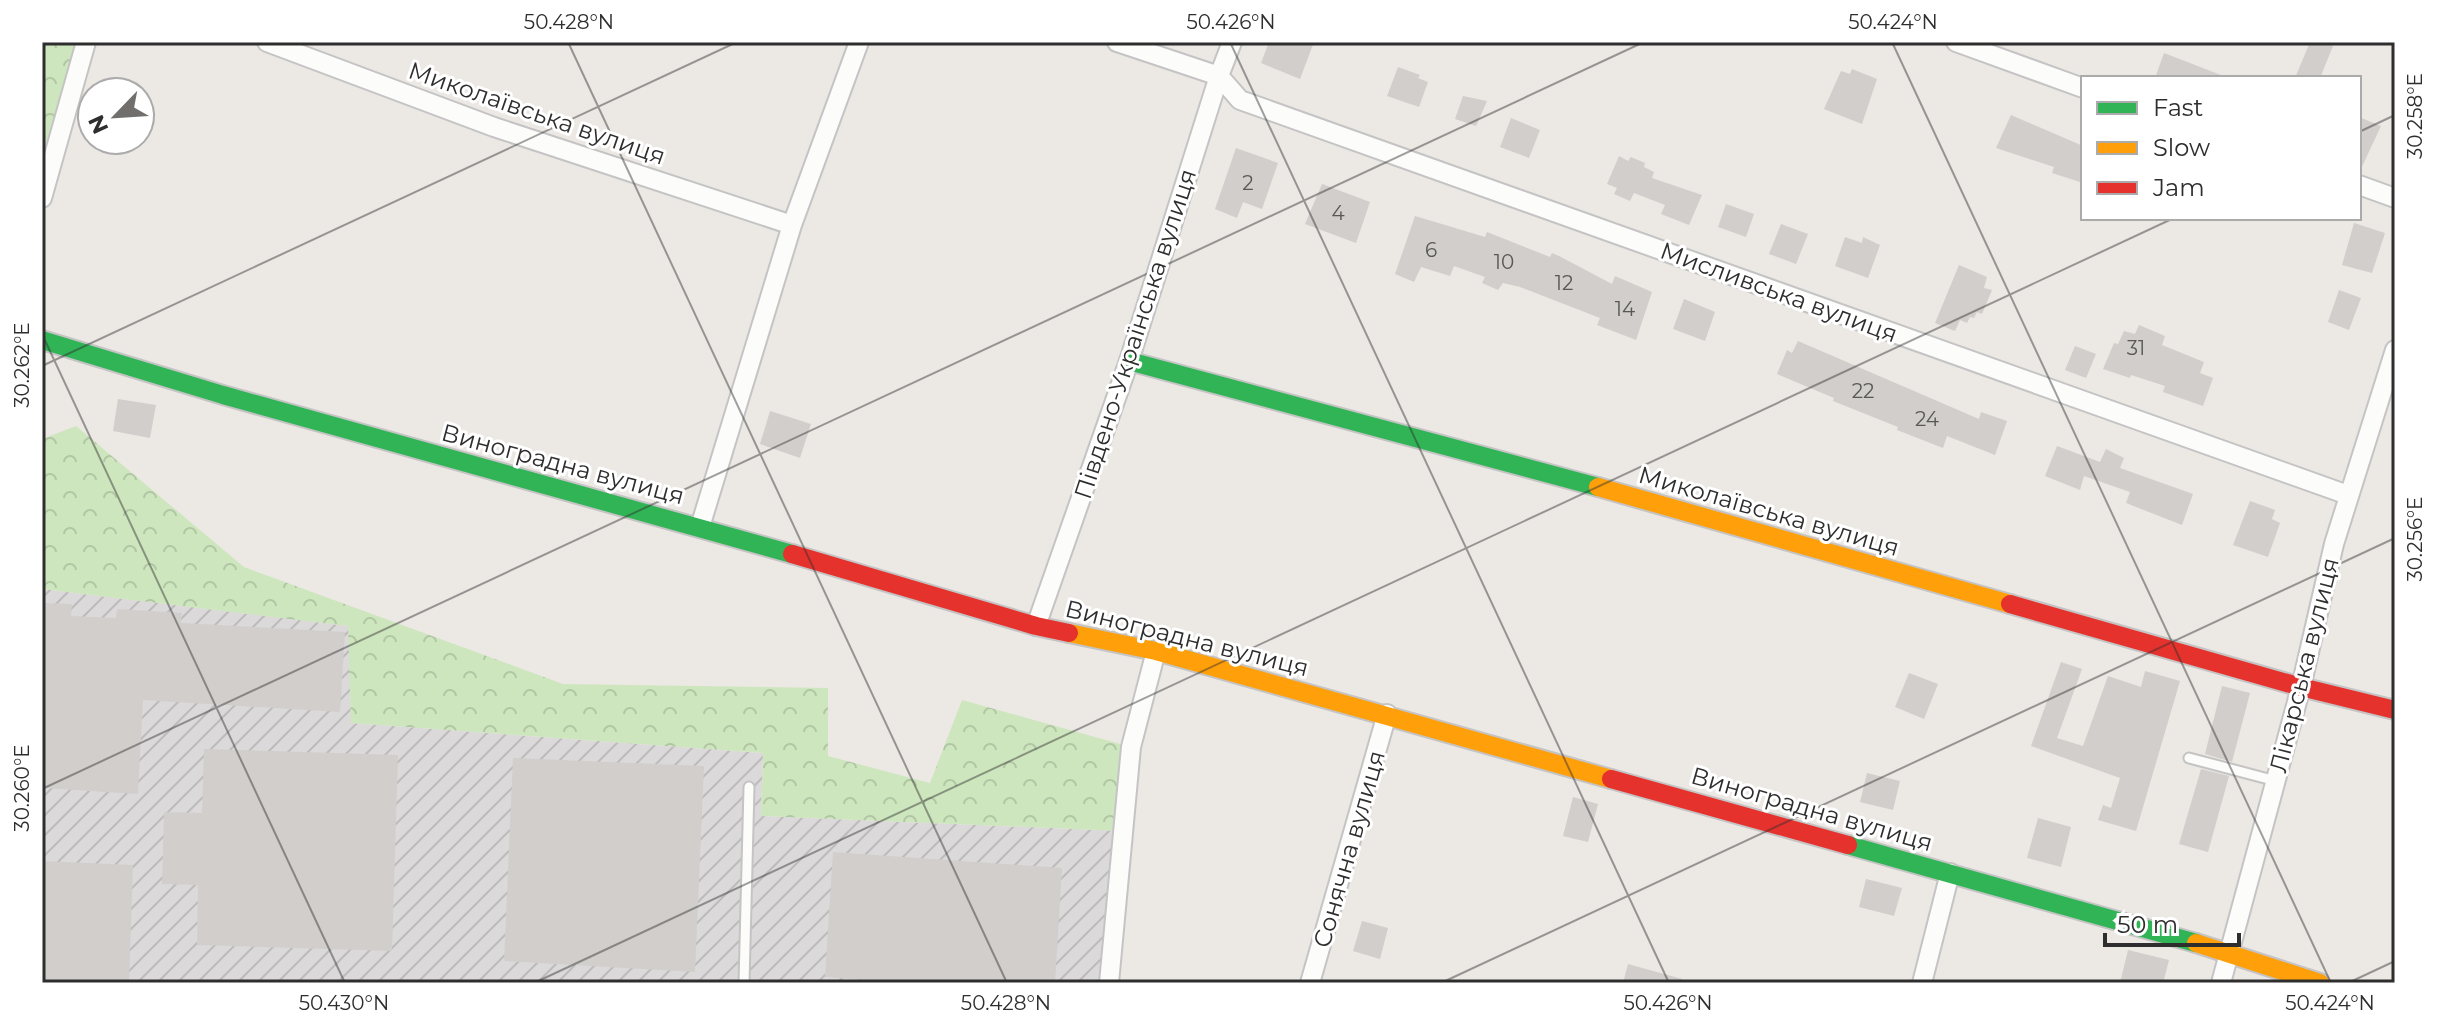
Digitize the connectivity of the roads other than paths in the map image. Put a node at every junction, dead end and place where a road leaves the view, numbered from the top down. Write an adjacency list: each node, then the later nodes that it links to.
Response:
1 (86, 42): 10 (street)
2 (267, 42): 12 (street, Миколаївська вулиця)
3 (859, 42): 12 (street)
4 (1117, 42): 7 (street)
5 (1232, 42): 7 (street, Південо-Українська вулиця)
6 (1956, 42): 8 (street)
7 (1219, 76): 15 (street, Південо-Українська вулиця); 16 (street, Мисливська вулиця)
8 (2081, 87)
9 (2361, 186): 11 (street)
10 (42, 198)
11 (2395, 198)
12 (792, 225): 17 (street)
13 (42, 340): 17 (street, Виноградна вулиця)
14 (2395, 350): 16 (street, Лікарська вулиця)
15 (1129, 361): 18 (street, Південо-Українська вулиця); 20 (street, Миколаївська вулиця)
16 (2348, 495): 20 (street, Лікарська вулиця)
17 (700, 527): 18 (street, Виноградна вулиця)
18 (1036, 626): 19 (street, Виноградна вулиця)
19 (1156, 651): 22 (street, Виноградна вулиця); 29 (street)
20 (2301, 687): 21 (street, Миколаївська вулиця); 24 (street, Лікарська вулиця)
21 (2395, 710)
22 (1387, 714): 26 (street, Виноградна вулиця); 30 (street, Сонячна вулиця)
23 (2189, 758): 24 (lane)
24 (2276, 781): 27 (street, Лікарська вулиця)
25 (749, 787): 28 (lane)
26 (1950, 873): 27 (street, Виноградна вулиця); 31 (street)
27 (2229, 952): 32 (street, Лікарська вулиця); 33 (street, Виноградна вулиця)
28 (744, 983)
29 (1109, 983)
30 (1310, 983)
31 (1922, 983)
32 (2221, 983)
33 (2320, 983)

